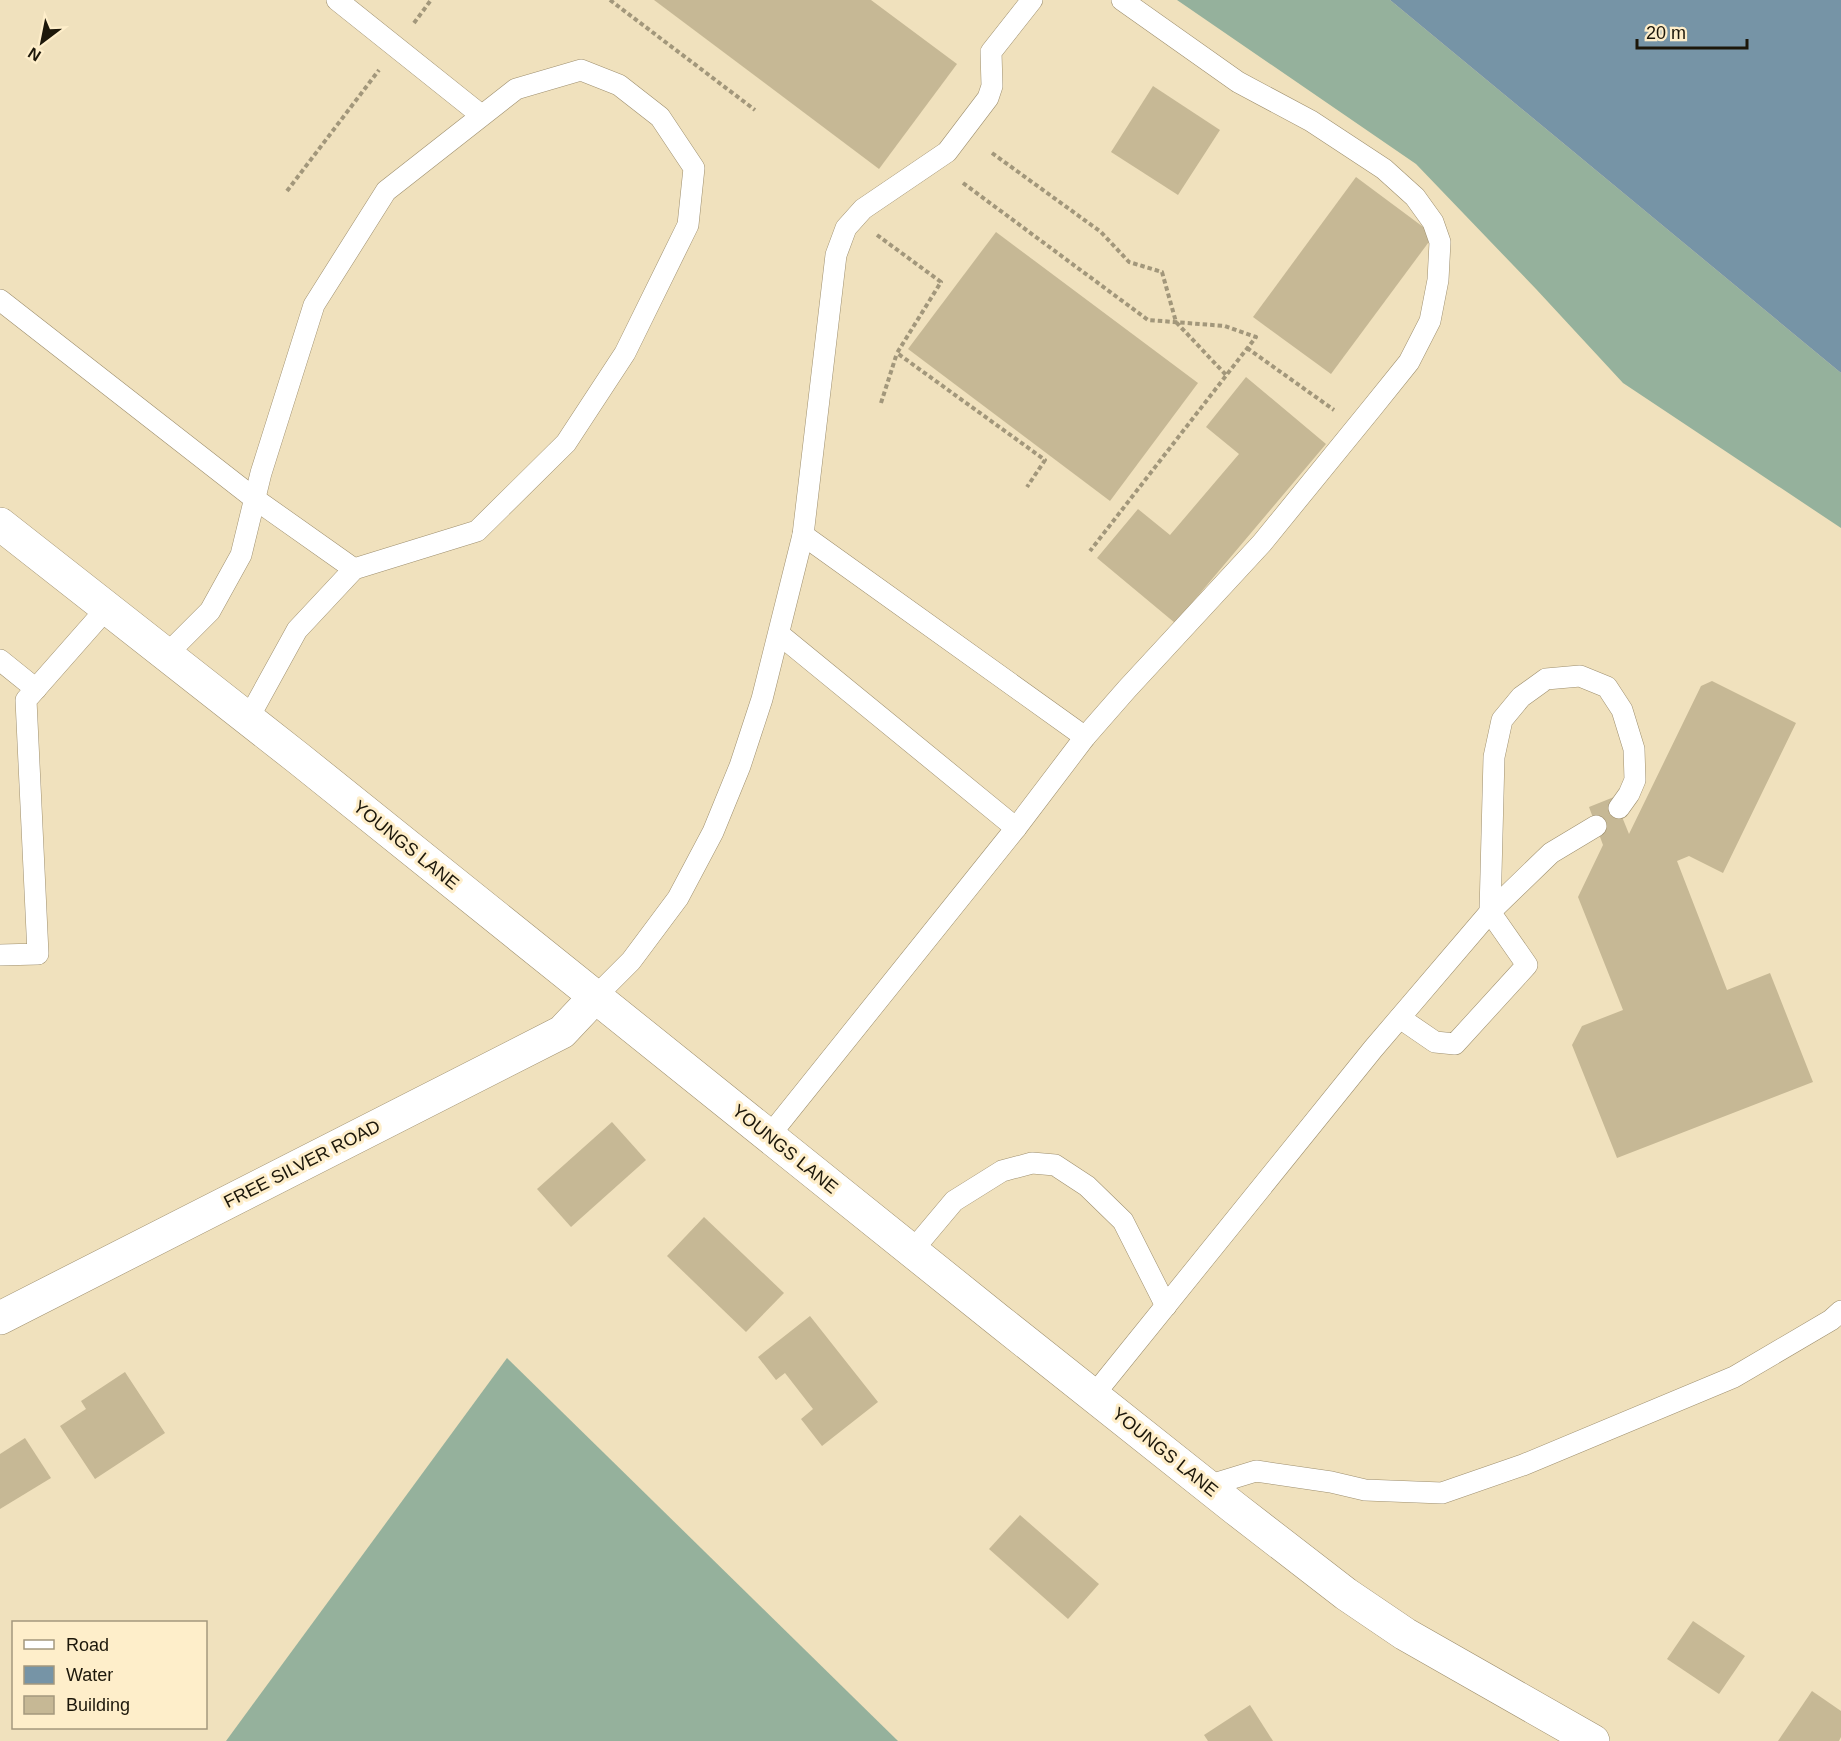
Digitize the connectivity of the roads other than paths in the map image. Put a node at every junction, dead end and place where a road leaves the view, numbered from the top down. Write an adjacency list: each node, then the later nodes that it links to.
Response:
1 (337, 0): 4 (lane)
2 (1031, 0): 8 (lane)
3 (1122, 0): 16 (lane)
4 (481, 115): 6 (lane); 9 (lane)
5 (0, 300): 6 (lane)
6 (255, 499): 9 (lane); 12 (lane)
7 (0, 524): 10 (street, YOUNGS LANE)
8 (803, 535): 11 (lane); 16 (lane)
9 (354, 569): 15 (lane)
10 (107, 608): 12 (street, YOUNGS LANE); 14 (lane)
11 (779, 634): 19 (lane); 22 (lane)
12 (166, 655): 15 (street, YOUNGS LANE)
13 (0, 660): 14 (lane)
14 (36, 689): 21 (lane)
15 (248, 719): 22 (street, YOUNGS LANE)
16 (1085, 737): 19 (lane)
17 (1619, 808): 20 (lane)
18 (1596, 826): 20 (lane)
19 (1016, 828): 24 (lane)
20 (1490, 912): 23 (lane); 23 (lane)
21 (0, 955)
22 (596, 997): 24 (street, YOUNGS LANE); 28 (street, FREE SILVER ROAD)
23 (1400, 1018): 26 (lane)
24 (769, 1136): 25 (street, YOUNGS LANE)
25 (912, 1251): 26 (lane); 29 (street, YOUNGS LANE)
26 (1166, 1306): 29 (lane)
27 (1841, 1311): 30 (lane)
28 (0, 1318)
29 (1094, 1396): 30 (street, YOUNGS LANE)
30 (1207, 1486): 31 (street, YOUNGS LANE)
31 (1593, 1741)

